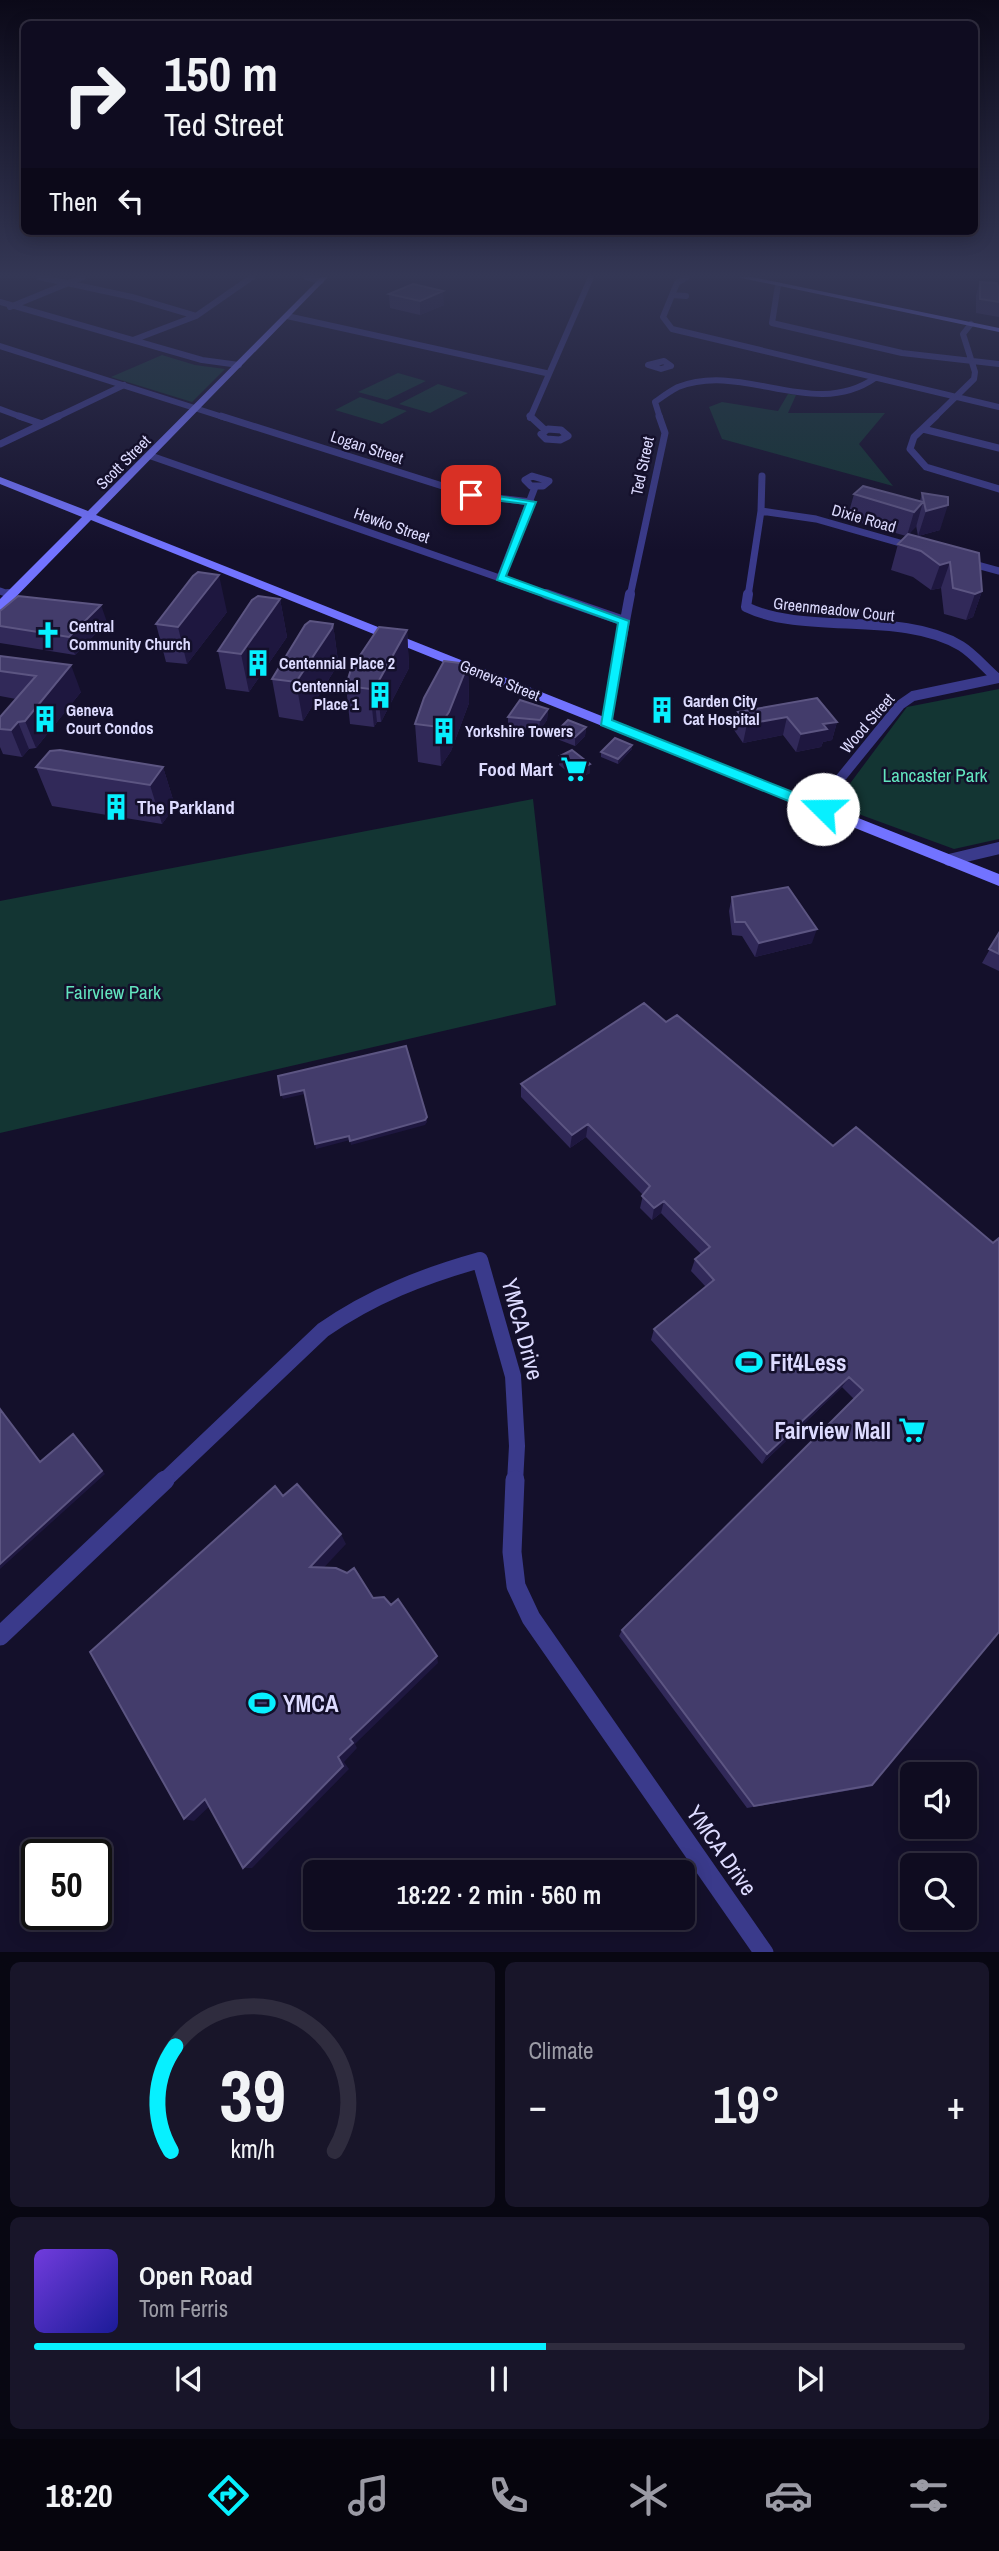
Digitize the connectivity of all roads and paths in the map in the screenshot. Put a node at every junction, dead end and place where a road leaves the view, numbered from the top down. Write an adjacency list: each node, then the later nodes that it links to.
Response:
1 (70, 368): 11 (street, Logan Street)
2 (236, 368): 14 (main road, Scott Street)
3 (524, 368): 8 (street)
4 (548, 368): 8 (street)
5 (667, 368): 10 (street)
6 (834, 368): 9 (street)
7 (973, 368): 12 (street)
8 (546, 373): 18 (street)
9 (875, 378): 10 (street, Ted Street); 12 (street)
10 (691, 383): 35 (street, Ted Street)
11 (124, 385): 14 (street, Logan Street); 16 (street)
12 (955, 397): 13 (street); 17 (street)
13 (999, 407)
14 (197, 408): 21 (main road, Scott Street); 26 (street, Logan Street)
15 (0, 409): 16 (street)
16 (41, 424): 19 (street)
17 (923, 429): 20 (street); 25 (street)
18 (545, 430)
19 (0, 444)
20 (999, 448)
21 (151, 456): 28 (main road, Scott Street); 32 (street, Hewko Street)
22 (762, 476): 27 (street, Greenmeadow Court)
23 (0, 480): 28 (main road, Geneva Street)
24 (535, 487): 26 (street)
25 (999, 489)
26 (531, 502): 32 (street)
27 (761, 512): 29 (street, Dixie Road); 36 (street, Greenmeadow Court)
28 (91, 516): 33 (main road, Scott Street); 37 (main road, Geneva Street)
29 (925, 550)
30 (960, 560): 31 (street)
31 (999, 571)
32 (500, 578): 35 (street, Hewko Street)
33 (5, 593): 34 (main road, Scott Street)
34 (0, 606)
35 (624, 621): 37 (street, Ted Street)
36 (998, 678): 38 (street, Wood Street)
37 (606, 722): 38 (main road, Geneva Street)
38 (817, 807): 40 (main road, Geneva Street)
39 (999, 848): 40 (street)
40 (949, 860): 41 (main road, Geneva Street)
41 (999, 880)
42 (0, 1636): 43 (street, YMCA Drive)
43 (764, 1952)

